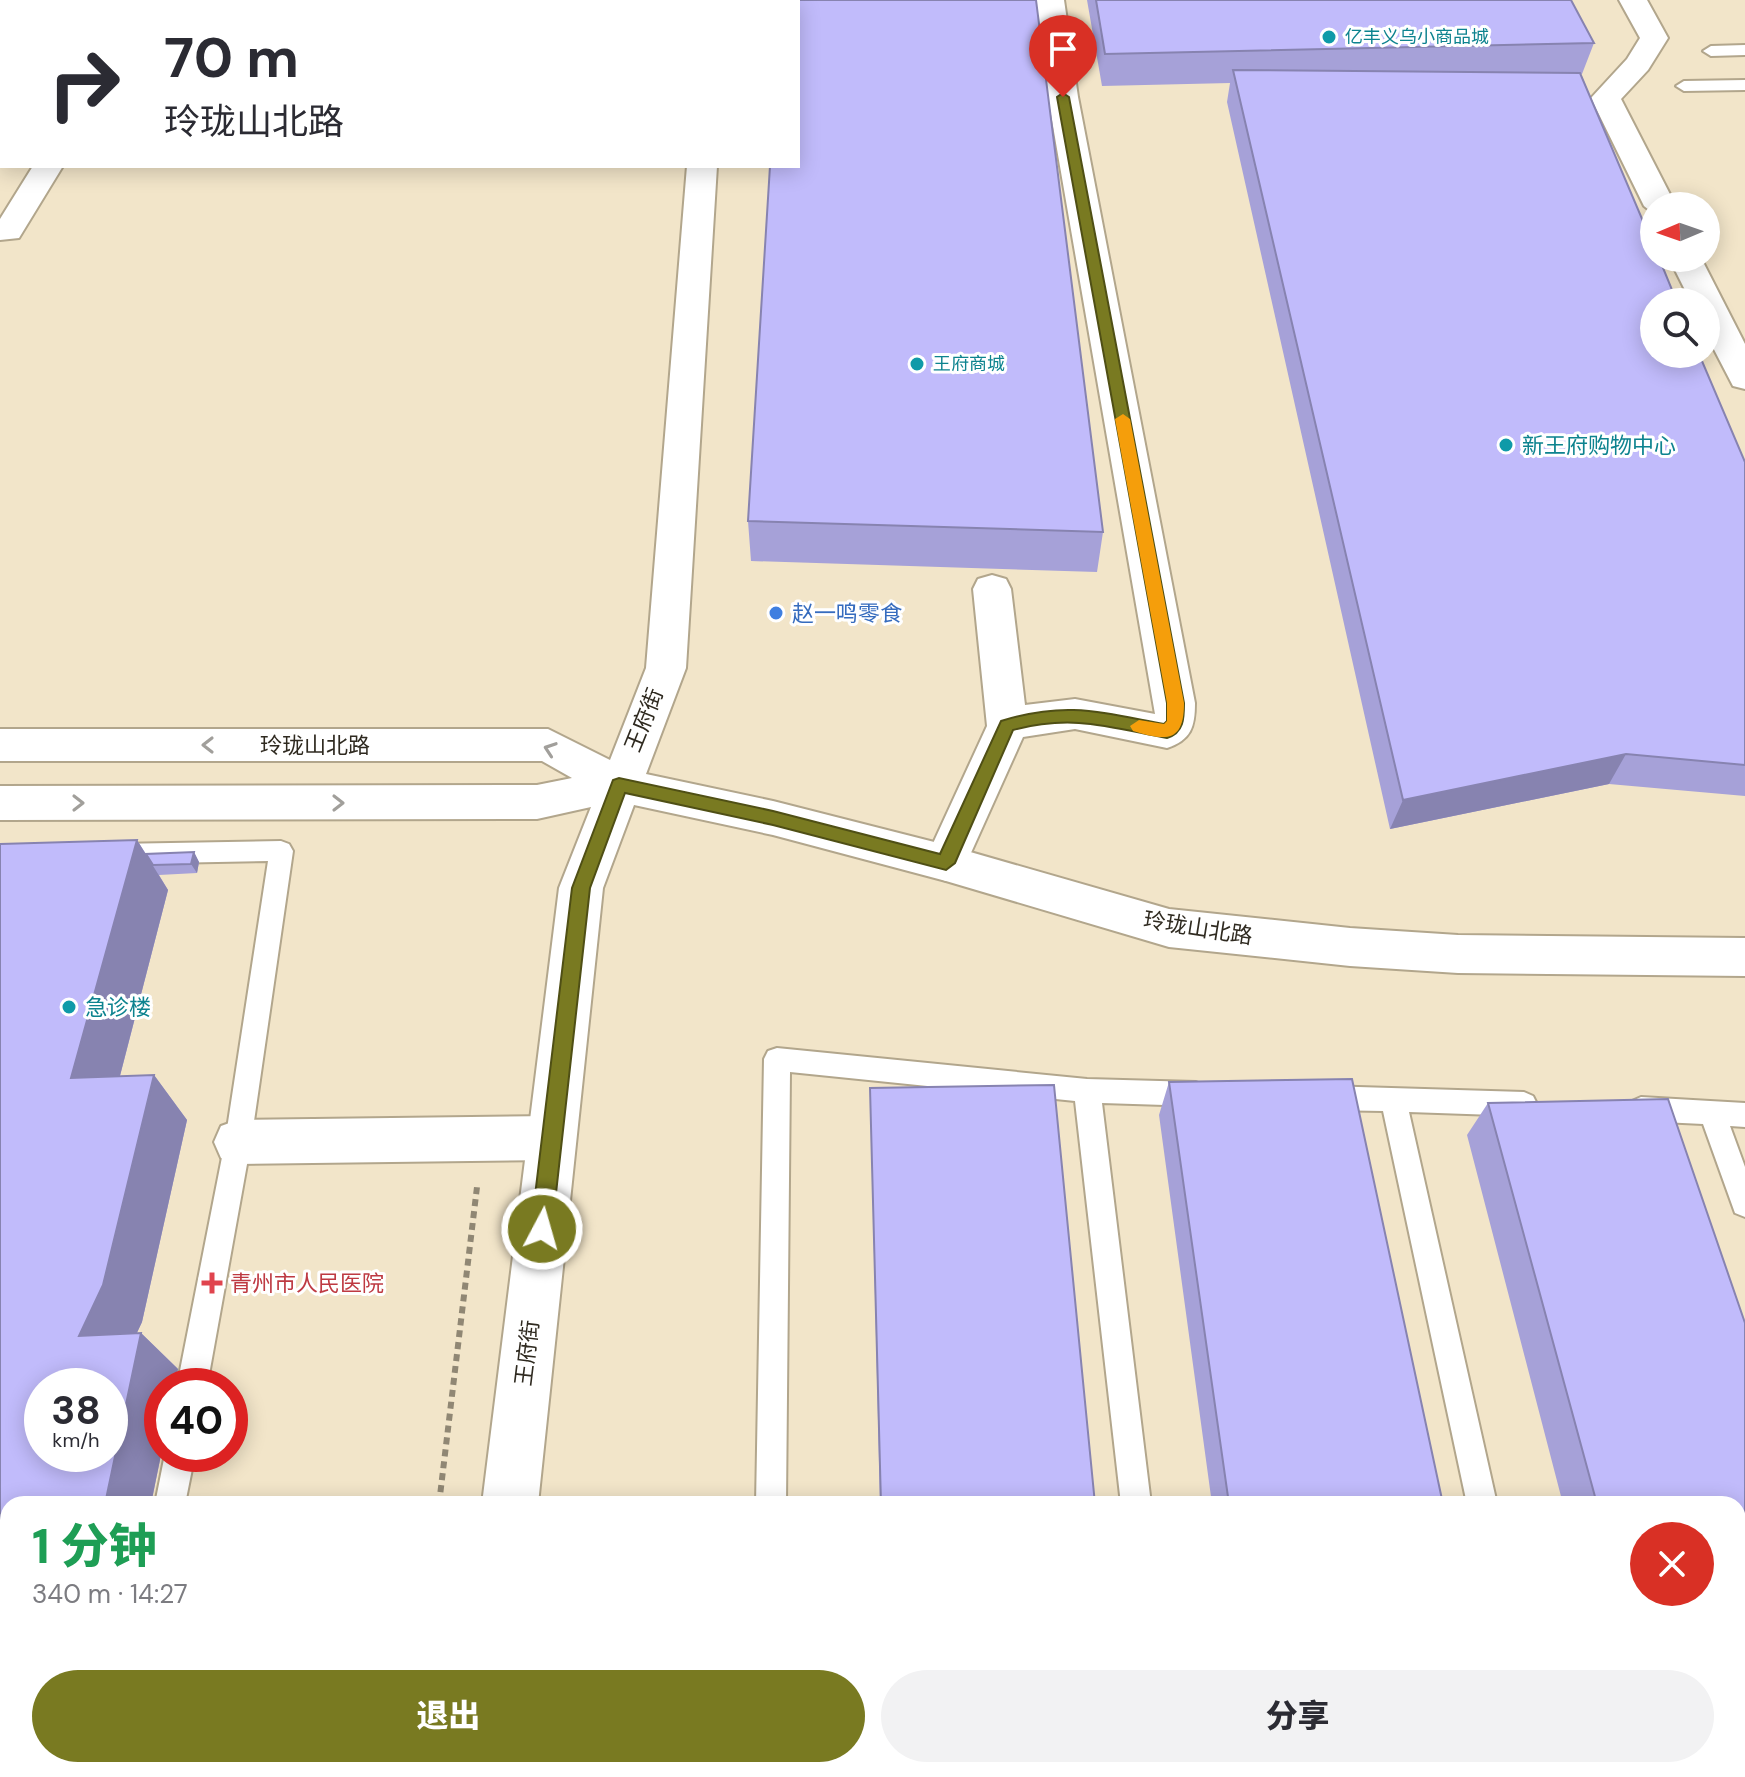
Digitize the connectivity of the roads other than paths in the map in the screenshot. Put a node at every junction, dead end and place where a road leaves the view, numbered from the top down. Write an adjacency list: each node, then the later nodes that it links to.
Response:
1 (1050, 0): 14 (street)
2 (1633, 0): 9 (street)
3 (1745, 50): 4 (lane)
4 (1711, 51)
5 (1745, 85): 6 (lane)
6 (1684, 86)
7 (47, 168): 10 (street)
8 (702, 168): 16 (street, 王府街)
9 (1653, 192)
10 (0, 231)
11 (1692, 272): 12 (street)
12 (1745, 378)
13 (992, 589): 14 (street)
14 (1007, 726): 19 (street)
15 (0, 745): 16 (street, 玲珑山北路, one-way to 15)
16 (619, 785): 17 (street, 玲珑山北路, one-way to 16); 19 (street, 玲珑山北路); 29 (street, 王府街)
17 (0, 803)
18 (94, 855): 30 (lane)
19 (946, 863): 20 (street, 玲珑山北路)
20 (1745, 957)
21 (1087, 1091): 22 (lane); 36 (lane); 37 (lane)
22 (1225, 1095)
23 (1301, 1097): 24 (lane)
24 (1393, 1099): 25 (lane); 38 (lane)
25 (1552, 1105)
26 (1616, 1108): 27 (lane)
27 (1712, 1112): 28 (lane); 31 (lane)
28 (1745, 1115)
29 (552, 1138): 30 (street); 35 (street, 王府街)
30 (238, 1142): 32 (lane)
31 (1745, 1204)
32 (195, 1368)
33 (176, 1472): 34 (lane)
34 (172, 1496)
35 (511, 1496)
36 (771, 1496)
37 (1135, 1496)
38 (1480, 1496)

